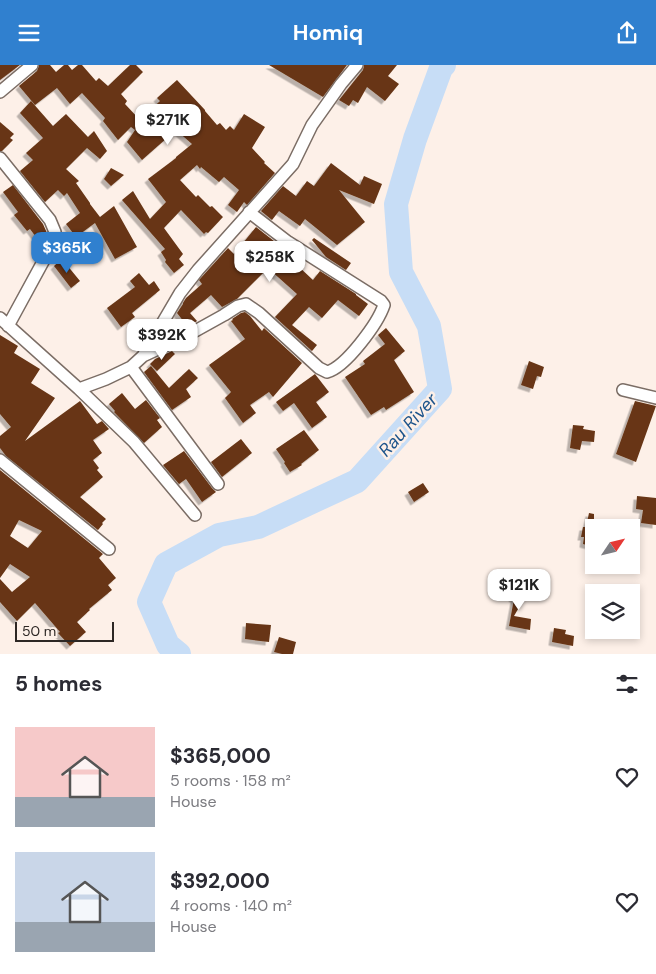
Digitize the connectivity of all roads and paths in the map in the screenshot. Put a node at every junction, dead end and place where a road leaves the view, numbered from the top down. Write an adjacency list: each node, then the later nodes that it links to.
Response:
1 (32, 65): 3 (street)
2 (357, 65): 5 (street)
3 (0, 91)
4 (0, 158): 6 (street)
5 (249, 212): 7 (street); 7 (street)
6 (4, 322): 9 (street)
7 (143, 356): 8 (street)
8 (131, 367): 9 (street); 13 (street)
9 (79, 389): 14 (street)
10 (623, 390): 11 (street)
11 (656, 398)
12 (0, 460): 15 (street)
13 (218, 484)
14 (194, 515)
15 (109, 549)

